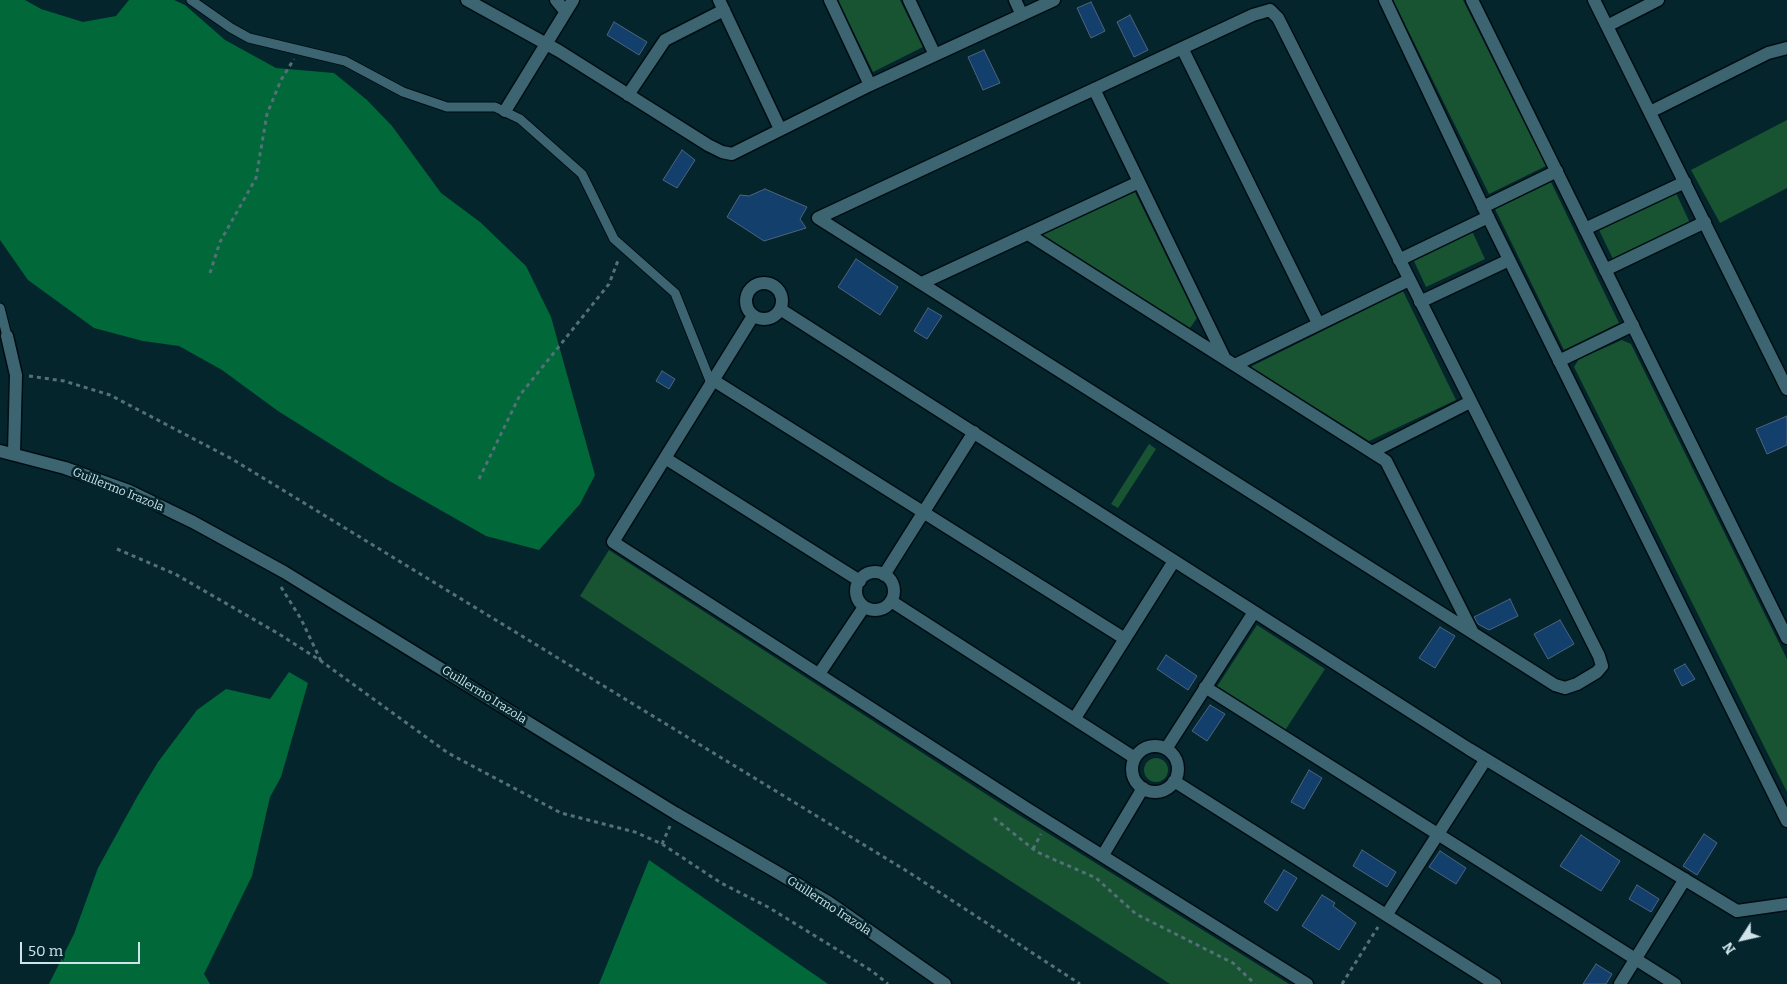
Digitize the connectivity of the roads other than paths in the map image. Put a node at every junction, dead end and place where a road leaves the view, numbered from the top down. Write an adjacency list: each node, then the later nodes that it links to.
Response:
1 (190, 0): 24 (lane)
2 (467, 0): 17 (street)
3 (556, 0): 14 (street)
4 (573, 0): 14 (street)
5 (830, 0): 21 (street)
6 (908, 0): 20 (street)
7 (1015, 0): 15 (street)
8 (1054, 0): 15 (street)
9 (1385, 0): 30 (street)
10 (1472, 0): 27 (street)
11 (1594, 0): 16 (street)
12 (1658, 0): 16 (street)
13 (722, 5): 23 (street); 26 (street)
14 (565, 11): 17 (street)
15 (1022, 15): 20 (street)
16 (1607, 26): 25 (street)
17 (547, 44): 23 (street); 24 (street)
18 (1182, 48): 22 (street); 34 (street); 43 (street)
19 (1787, 48): 25 (street)
20 (935, 55): 21 (street)
21 (870, 85): 26 (street)
22 (1094, 89): 28 (street); 38 (street)
23 (628, 95): 26 (street)
24 (505, 111): 48 (lane)
25 (1650, 112): 29 (street)
26 (780, 130)
27 (1557, 171): 30 (street); 32 (street)
28 (1139, 182): 33 (street); 47 (street)
29 (1685, 182): 31 (street); 32 (street)
30 (1485, 212): 34 (street); 35 (street)
31 (1705, 222): 36 (street); 49 (street)
32 (1585, 229): 36 (street)
33 (1028, 234): 38 (street); 47 (street)
34 (1399, 260): 37 (street)
35 (1509, 260): 39 (street); 46 (street)
36 (1605, 270): 44 (street)
37 (1409, 280): 39 (street); 43 (street)
38 (922, 284): 63 (street)
39 (1420, 302): 50 (street)
40 (0, 308): 45 (lane)
41 (780, 310): 42 (street); 42 (street); 51 (street)
42 (753, 316): 48 (street)
43 (1318, 323): 47 (street)
44 (1632, 325): 46 (street); 64 (street)
45 (7, 336): 54 (street)
46 (1559, 361): 74 (street)
47 (1230, 362): 53 (street)
48 (712, 381): 55 (street); 56 (street)
49 (1787, 389)
50 (1470, 402): 53 (street); 63 (street)
51 (974, 432): 56 (street); 57 (street)
52 (0, 451): 54 (street, Guillermo Irazola)
53 (1372, 452): 63 (street)
54 (14, 453): 81 (street, Guillermo Irazola)
55 (665, 458): 59 (street); 66 (street)
56 (924, 512): 58 (street); 65 (street)
57 (1174, 561): 62 (street); 65 (street)
58 (884, 575): 59 (street); 60 (street)
59 (860, 581): 61 (street)
60 (891, 601): 61 (street); 68 (street)
61 (864, 606): 66 (street)
62 (1254, 612): 67 (street); 71 (street)
63 (1473, 634)
64 (1787, 638)
65 (1125, 639): 68 (street)
66 (819, 674): 76 (street)
67 (1205, 687): 69 (street); 75 (street)
68 (1075, 718): 70 (street)
69 (1166, 749): 70 (street); 72 (street)
70 (1135, 758): 73 (street)
71 (1486, 759): 75 (street); 77 (street)
72 (1174, 781): 73 (street); 79 (street)
73 (1143, 788): 76 (street)
74 (1787, 822)
75 (1437, 834): 79 (street); 80 (street)
76 (1103, 856): 82 (street)
77 (1685, 879): 78 (street); 80 (street)
78 (1787, 904)
79 (1387, 914): 83 (street)
80 (1636, 958): 84 (street); 85 (street)
81 (945, 984)
82 (1307, 984)
83 (1495, 984)
84 (1620, 984)
85 (1676, 984)

